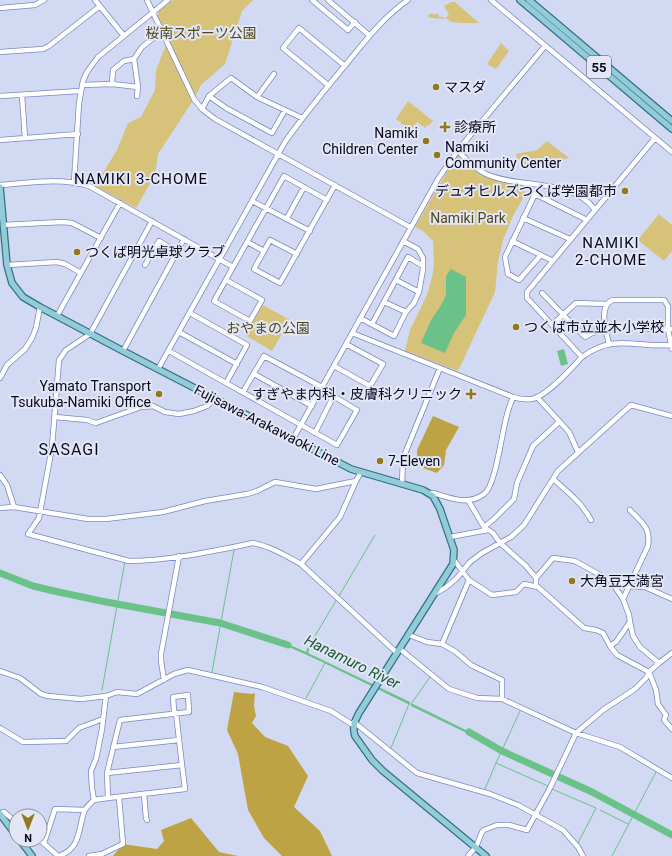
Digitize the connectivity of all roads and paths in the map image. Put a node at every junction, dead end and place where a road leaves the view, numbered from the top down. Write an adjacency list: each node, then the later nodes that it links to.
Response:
1 (44, 0): 12 (street)
2 (94, 0): 11 (street)
3 (147, 0): 13 (street)
4 (168, 0): 13 (street)
5 (312, 0): 14 (street)
6 (328, 0): 14 (street)
7 (408, 0): 16 (street)
8 (491, 0): 18 (street)
9 (520, 0): 37 (main road, 55)
10 (529, 0): 36 (main road, 55)
11 (100, 6): 17 (street); 19 (street)
12 (0, 8)
13 (152, 13): 15 (street); 17 (street)
14 (355, 22): 16 (street)
15 (161, 32): 20 (street); 33 (street)
16 (370, 35): 21 (street)
17 (124, 36): 24 (street)
18 (545, 46): 40 (street); 42 (street)
19 (0, 52)
20 (134, 59): 23 (street); 26 (street)
21 (345, 66): 25 (street); 25 (street)
22 (274, 74): 32 (street)
23 (112, 84): 24 (street); 26 (street)
24 (82, 85): 27 (street)
25 (328, 85): 35 (street)
26 (138, 87): 30 (street)
27 (80, 90): 28 (street); 38 (street)
28 (22, 95): 29 (street); 39 (street)
29 (0, 96)
30 (137, 96)
31 (209, 96): 32 (street); 33 (street); 34 (street)
32 (257, 96): 34 (street)
33 (202, 109): 44 (street)
34 (285, 110): 35 (street)
35 (302, 118): 44 (street)
36 (672, 121)
37 (672, 129)
38 (78, 134): 39 (street); 45 (street)
39 (25, 138): 41 (street)
40 (656, 138): 43 (street); 53 (street)
41 (0, 140)
42 (458, 150): 53 (street); 59 (street)
43 (672, 152)
44 (278, 154): 46 (street); 49 (street)
45 (74, 182): 47 (street); 51 (street)
46 (335, 185): 50 (street); 59 (street)
47 (0, 186): 58 (main road, Fujisawa-Arakawaoki Line)
48 (304, 187): 50 (street); 52 (street); 54 (street)
49 (252, 200): 52 (street); 72 (street)
50 (327, 200): 60 (street)
51 (120, 204): 57 (street); 62 (street)
52 (266, 208): 54 (street); 67 (street)
53 (595, 210): 56 (street)
54 (287, 218): 60 (street)
55 (523, 218): 56 (street); 64 (street); 66 (street)
56 (587, 220): 64 (street)
57 (152, 221): 63 (street); 97 (street)
58 (3, 225): 61 (main road, Fujisawa-Arakawaoki Line); 62 (street)
59 (410, 227): 65 (street)
60 (310, 231): 70 (street)
61 (2, 234): 74 (main road, Fujisawa-Arakawaoki Line)
62 (101, 238): 78 (street)
63 (184, 239): 69 (street); 72 (street)
64 (570, 239): 73 (street)
65 (403, 241): 76 (street); 90 (street)
66 (512, 241): 71 (street); 71 (street)
67 (247, 242): 68 (street); 77 (street)
68 (264, 251): 70 (street); 70 (street)
69 (177, 252): 75 (street); 101 (street)
70 (297, 254)
71 (541, 255): 73 (street)
72 (220, 259): 77 (street); 87 (street)
73 (553, 260): 92 (street)
74 (7, 265): 78 (street); 85 (main road, Fujisawa-Arakawaoki Line)
75 (145, 265)
76 (423, 266): 80 (street); 81 (street)
77 (233, 267): 79 (street)
78 (81, 273): 89 (street)
79 (226, 280): 79 (street)
80 (396, 280): 81 (street); 83 (street)
81 (419, 292): 86 (street)
82 (542, 293): 88 (street)
83 (384, 302): 86 (street); 91 (street)
84 (607, 304): 88 (street); 93 (street); 94 (street)
85 (40, 307): 89 (main road, Fujisawa-Arakawaoki Line); 109 (street)
86 (406, 312): 91 (street)
87 (190, 313): 95 (street); 104 (street)
88 (563, 315): 92 (street); 93 (street)
89 (57, 316): 97 (main road, Fujisawa-Arakawaoki Line)
90 (360, 318): 91 (street); 96 (street)
91 (372, 324)
92 (552, 325): 103 (street)
93 (605, 328): 94 (street); 99 (street)
94 (670, 329): 100 (street)
95 (179, 332): 102 (street); 104 (street)
96 (352, 332): 98 (street); 106 (street)
97 (90, 334): 101 (main road, Fujisawa-Arakawaoki Line); 119 (street)
98 (346, 344): 105 (street); 105 (street)
99 (609, 344): 100 (street); 103 (street)
100 (672, 347)
101 (123, 351): 107 (main road, Fujisawa-Arakawaoki Line)
102 (169, 351): 107 (street); 110 (street)
103 (582, 357): 115 (street)
104 (236, 364): 110 (street)
105 (334, 366): 111 (street)
106 (440, 368): 114 (street); 129 (street)
107 (158, 369): 116 (main road, Fujisawa-Arakawaoki Line)
108 (254, 374): 111 (street); 112 (street); 117 (street)
109 (0, 378)
110 (226, 383): 112 (street)
111 (322, 388): 113 (street); 117 (street)
112 (243, 392): 121 (street)
113 (334, 396): 122 (street); 122 (street)
114 (513, 397): 115 (street); 131 (street)
115 (537, 398): 120 (street)
116 (215, 399): 119 (street); 123 (main road, Fujisawa-Arakawaoki Line)
117 (312, 406): 121 (street)
118 (672, 416): 124 (street)
119 (55, 417): 135 (street)
120 (560, 422): 124 (street); 137 (street)
121 (301, 425): 122 (street); 123 (street)
122 (315, 433)
123 (293, 439): 125 (main road, Fujisawa-Arakawaoki Line)
124 (578, 452): 127 (street)
125 (361, 472): 128 (street); 129 (main road, Fujisawa-Arakawaoki Line)
126 (0, 475): 132 (street)
127 (553, 479): 136 (street); 139 (street)
128 (356, 481): 135 (street); 142 (street)
129 (402, 483): 130 (main road, Fujisawa-Arakawaoki Line)
130 (430, 493): 131 (street); 138 (main road)
131 (468, 500): 137 (street)
132 (14, 507): 133 (street); 135 (street)
133 (0, 508)
134 (630, 510): 148 (street)
135 (41, 511): 140 (street)
136 (591, 520)
137 (486, 528): 138 (street); 139 (street)
138 (450, 537): 141 (main road)
139 (500, 543): 143 (street); 144 (street)
140 (179, 556): 142 (street); 161 (street)
141 (454, 560): 143 (street); 149 (main road)
142 (301, 564): 156 (street)
143 (462, 572): 145 (street); 149 (street)
144 (536, 578): 146 (street); 147 (street)
145 (469, 580): 147 (street); 154 (street)
146 (611, 581): 148 (street); 150 (street)
147 (536, 586): 155 (street)
148 (629, 586): 150 (street); 151 (street)
149 (436, 594): 153 (main road)
150 (622, 599): 152 (street)
151 (672, 599)
152 (630, 622): 155 (street); 158 (street)
153 (409, 635): 154 (street); 156 (main road)
154 (442, 644): 163 (street)
155 (610, 646): 160 (street)
156 (398, 651): 163 (street); 166 (main road)
157 (672, 654): 158 (street)
158 (659, 663): 160 (street)
159 (0, 671): 162 (street)
160 (649, 672): 168 (street); 169 (street)
161 (164, 680): 162 (street); 166 (street)
162 (106, 696): 165 (street)
163 (502, 699): 169 (street)
164 (176, 713): 164 (street); 170 (street); 171 (street)
165 (103, 719): 167 (street); 178 (street)
166 (354, 723): 181 (street); 186 (main road)
167 (0, 728)
168 (672, 729)
169 (576, 733): 174 (street); 181 (street)
170 (179, 740): 171 (street); 172 (street)
171 (114, 747): 173 (street)
172 (182, 765): 173 (street); 175 (street)
173 (107, 772): 176 (street)
174 (672, 778)
175 (144, 794): 177 (street); 182 (street)
176 (108, 798): 177 (street); 178 (street)
177 (119, 798): 188 (street)
178 (94, 800): 179 (street)
179 (85, 810): 184 (street); 187 (street)
180 (0, 813): 183 (main road)
181 (535, 814): 186 (street); 191 (street)
182 (147, 820)
183 (8, 824)
184 (48, 827)
185 (48, 847): 187 (street)
186 (476, 847): 189 (street); 190 (main road)
187 (59, 856)
188 (89, 856)
189 (468, 856)
190 (486, 856)
191 (583, 856)

